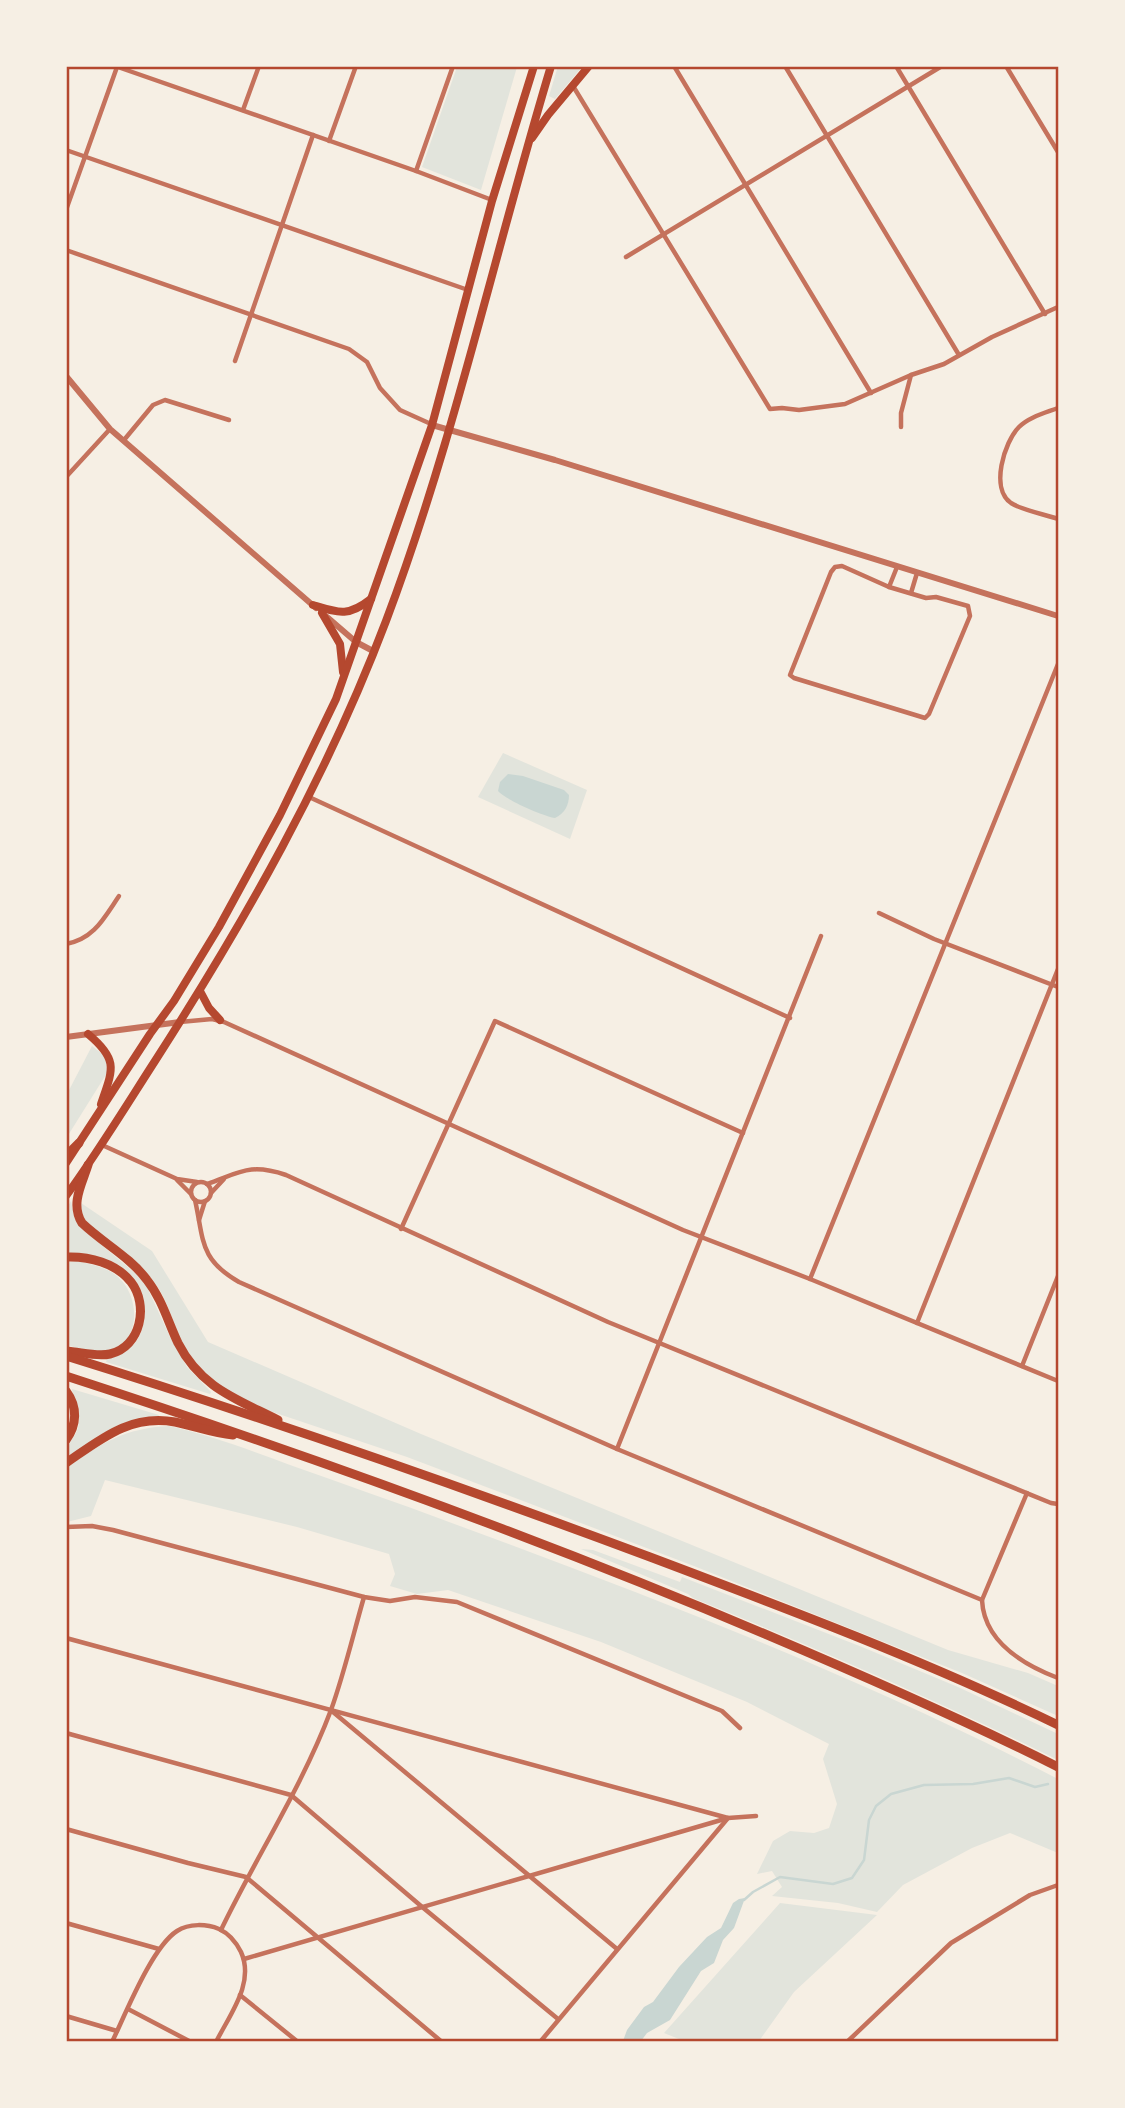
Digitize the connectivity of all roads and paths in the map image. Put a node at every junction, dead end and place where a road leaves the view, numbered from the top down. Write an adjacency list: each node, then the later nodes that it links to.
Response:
1 (259, 66): 16 (street)
2 (356, 66): 19 (street)
3 (453, 66): 24 (street)
4 (534, 66): 26 (main road)
5 (551, 66): 20 (main road)
6 (589, 66): 14 (main road)
7 (674, 66): 25 (street)
8 (785, 66): 18 (street)
9 (896, 66): 15 (street)
10 (942, 66): 15 (street)
11 (1006, 66): 22 (street)
12 (116, 67): 13 (street); 23 (street)
13 (132, 69): 16 (street)
14 (573, 86): 20 (main road); 29 (street)
15 (909, 87): 18 (street); 34 (street)
16 (243, 110): 17 (street)
17 (313, 135): 19 (street); 28 (street)
18 (827, 135): 25 (street); 36 (street)
19 (329, 141): 24 (street)
20 (526, 148): 46 (main road)
21 (66, 150): 23 (street)
22 (1059, 152)
23 (85, 156): 27 (street); 28 (street)
24 (416, 171): 26 (street)
25 (746, 186): 29 (street); 40 (street)
26 (492, 201): 32 (main road)
27 (66, 210)
28 (282, 225): 32 (street); 35 (street)
29 (664, 234): 31 (street); 40 (street)
30 (66, 250): 35 (street)
31 (626, 257)
32 (468, 290): 43 (main road)
33 (1059, 307): 34 (street)
34 (1045, 314): 36 (street)
35 (250, 316): 37 (street); 43 (street)
36 (959, 355): 38 (street)
37 (235, 361)
38 (911, 375): 40 (street); 44 (street)
39 (66, 376): 45 (street)
40 (871, 393)
41 (1059, 408): 49 (street)
42 (229, 420): 47 (street)
43 (432, 425): 46 (street); 54 (main road)
44 (901, 427)
45 (110, 429): 47 (street); 48 (street)
46 (449, 430): 50 (street); 59 (main road)
47 (124, 440): 55 (street)
48 (66, 477)
49 (1059, 519)
50 (897, 567): 51 (street); 52 (street)
51 (918, 573): 53 (street); 57 (street)
52 (889, 586): 53 (street); 53 (street)
53 (911, 593)
54 (371, 599): 55 (main road); 58 (main road)
55 (313, 605): 56 (street)
56 (322, 613): 58 (street); 61 (main road)
57 (1059, 616)
58 (356, 642): 59 (street); 61 (main road)
59 (373, 651): 62 (main road)
60 (1059, 664): 66 (street)
61 (343, 679): 75 (main road)
62 (308, 797): 71 (main road); 72 (street)
63 (119, 896): 67 (street)
64 (879, 913): 66 (street)
65 (821, 936): 72 (street)
66 (946, 943): 69 (street); 100 (street)
67 (66, 944)
68 (1059, 969): 69 (street)
69 (1052, 985): 70 (street); 101 (street)
70 (1059, 987)
71 (200, 991): 73 (main road); 74 (main road)
72 (790, 1018): 80 (street)
73 (220, 1020): 74 (street); 79 (street)
74 (180, 1022): 75 (street); 82 (main road)
75 (157, 1024): 76 (street); 78 (main road)
76 (88, 1034): 77 (street); 78 (main road)
77 (66, 1037)
78 (96, 1117): 81 (main road)
79 (448, 1125): 80 (street); 96 (street); 97 (street)
80 (743, 1133): 97 (street)
81 (79, 1143): 83 (highway); 84 (main road)
82 (101, 1145): 85 (main road); 87 (street)
83 (66, 1156)
84 (66, 1164)
85 (88, 1165): 92 (main road); 109 (highway)
86 (224, 1178): 89 (street); 91 (street); 96 (street)
87 (177, 1179): 88 (street); 90 (street)
88 (197, 1182): 89 (street); 90 (street)
89 (208, 1184): 91 (street)
90 (191, 1194): 93 (street)
91 (211, 1194): 94 (street)
92 (66, 1196)
93 (195, 1200): 94 (street); 95 (street)
94 (205, 1201): 95 (street)
95 (199, 1220): 112 (street)
96 (401, 1229): 102 (street)
97 (702, 1237): 100 (street); 102 (street)
98 (66, 1257): 103 (highway)
99 (1059, 1276): 105 (street)
100 (810, 1279): 101 (street)
101 (917, 1322): 105 (street)
102 (660, 1343): 112 (street); 114 (street)
103 (66, 1350)
104 (66, 1356): 109 (highway)
105 (1022, 1366): 107 (street)
106 (66, 1376): 110 (highway)
107 (1059, 1381)
108 (66, 1391): 111 (highway)
109 (304, 1433): 122 (highway)
110 (255, 1438): 113 (highway); 125 (highway)
111 (66, 1440)
112 (617, 1449): 118 (street)
113 (66, 1463)
114 (1027, 1493): 115 (street); 118 (street)
115 (1059, 1504)
116 (66, 1527): 117 (street)
117 (364, 1597): 121 (street); 123 (street)
118 (982, 1600): 120 (street)
119 (66, 1638): 121 (street)
120 (1059, 1678)
121 (331, 1710): 126 (street); 128 (street); 131 (street)
122 (1059, 1725)
123 (740, 1728)
124 (66, 1733): 126 (street)
125 (1059, 1767)
126 (291, 1795): 130 (street); 133 (street)
127 (756, 1816): 128 (street)
128 (728, 1818): 131 (street); 138 (street)
129 (66, 1829): 130 (street)
130 (246, 1877): 135 (street); 136 (street)
131 (529, 1877): 133 (street); 138 (street)
132 (1059, 1885): 151 (street)
133 (421, 1906): 136 (street); 143 (street)
134 (66, 1923): 137 (street)
135 (221, 1930): 137 (street); 139 (street)
136 (318, 1938): 139 (street); 149 (street)
137 (159, 1949): 141 (street)
138 (617, 1949): 143 (street)
139 (244, 1959): 140 (street)
140 (240, 1994): 147 (street); 148 (street)
141 (128, 2009): 144 (street); 146 (street)
142 (66, 2016): 144 (street)
143 (558, 2019): 150 (street)
144 (117, 2031): 145 (street)
145 (112, 2042)
146 (191, 2042)
147 (216, 2042)
148 (298, 2042)
149 (442, 2042)
150 (540, 2042)
151 (847, 2042)

